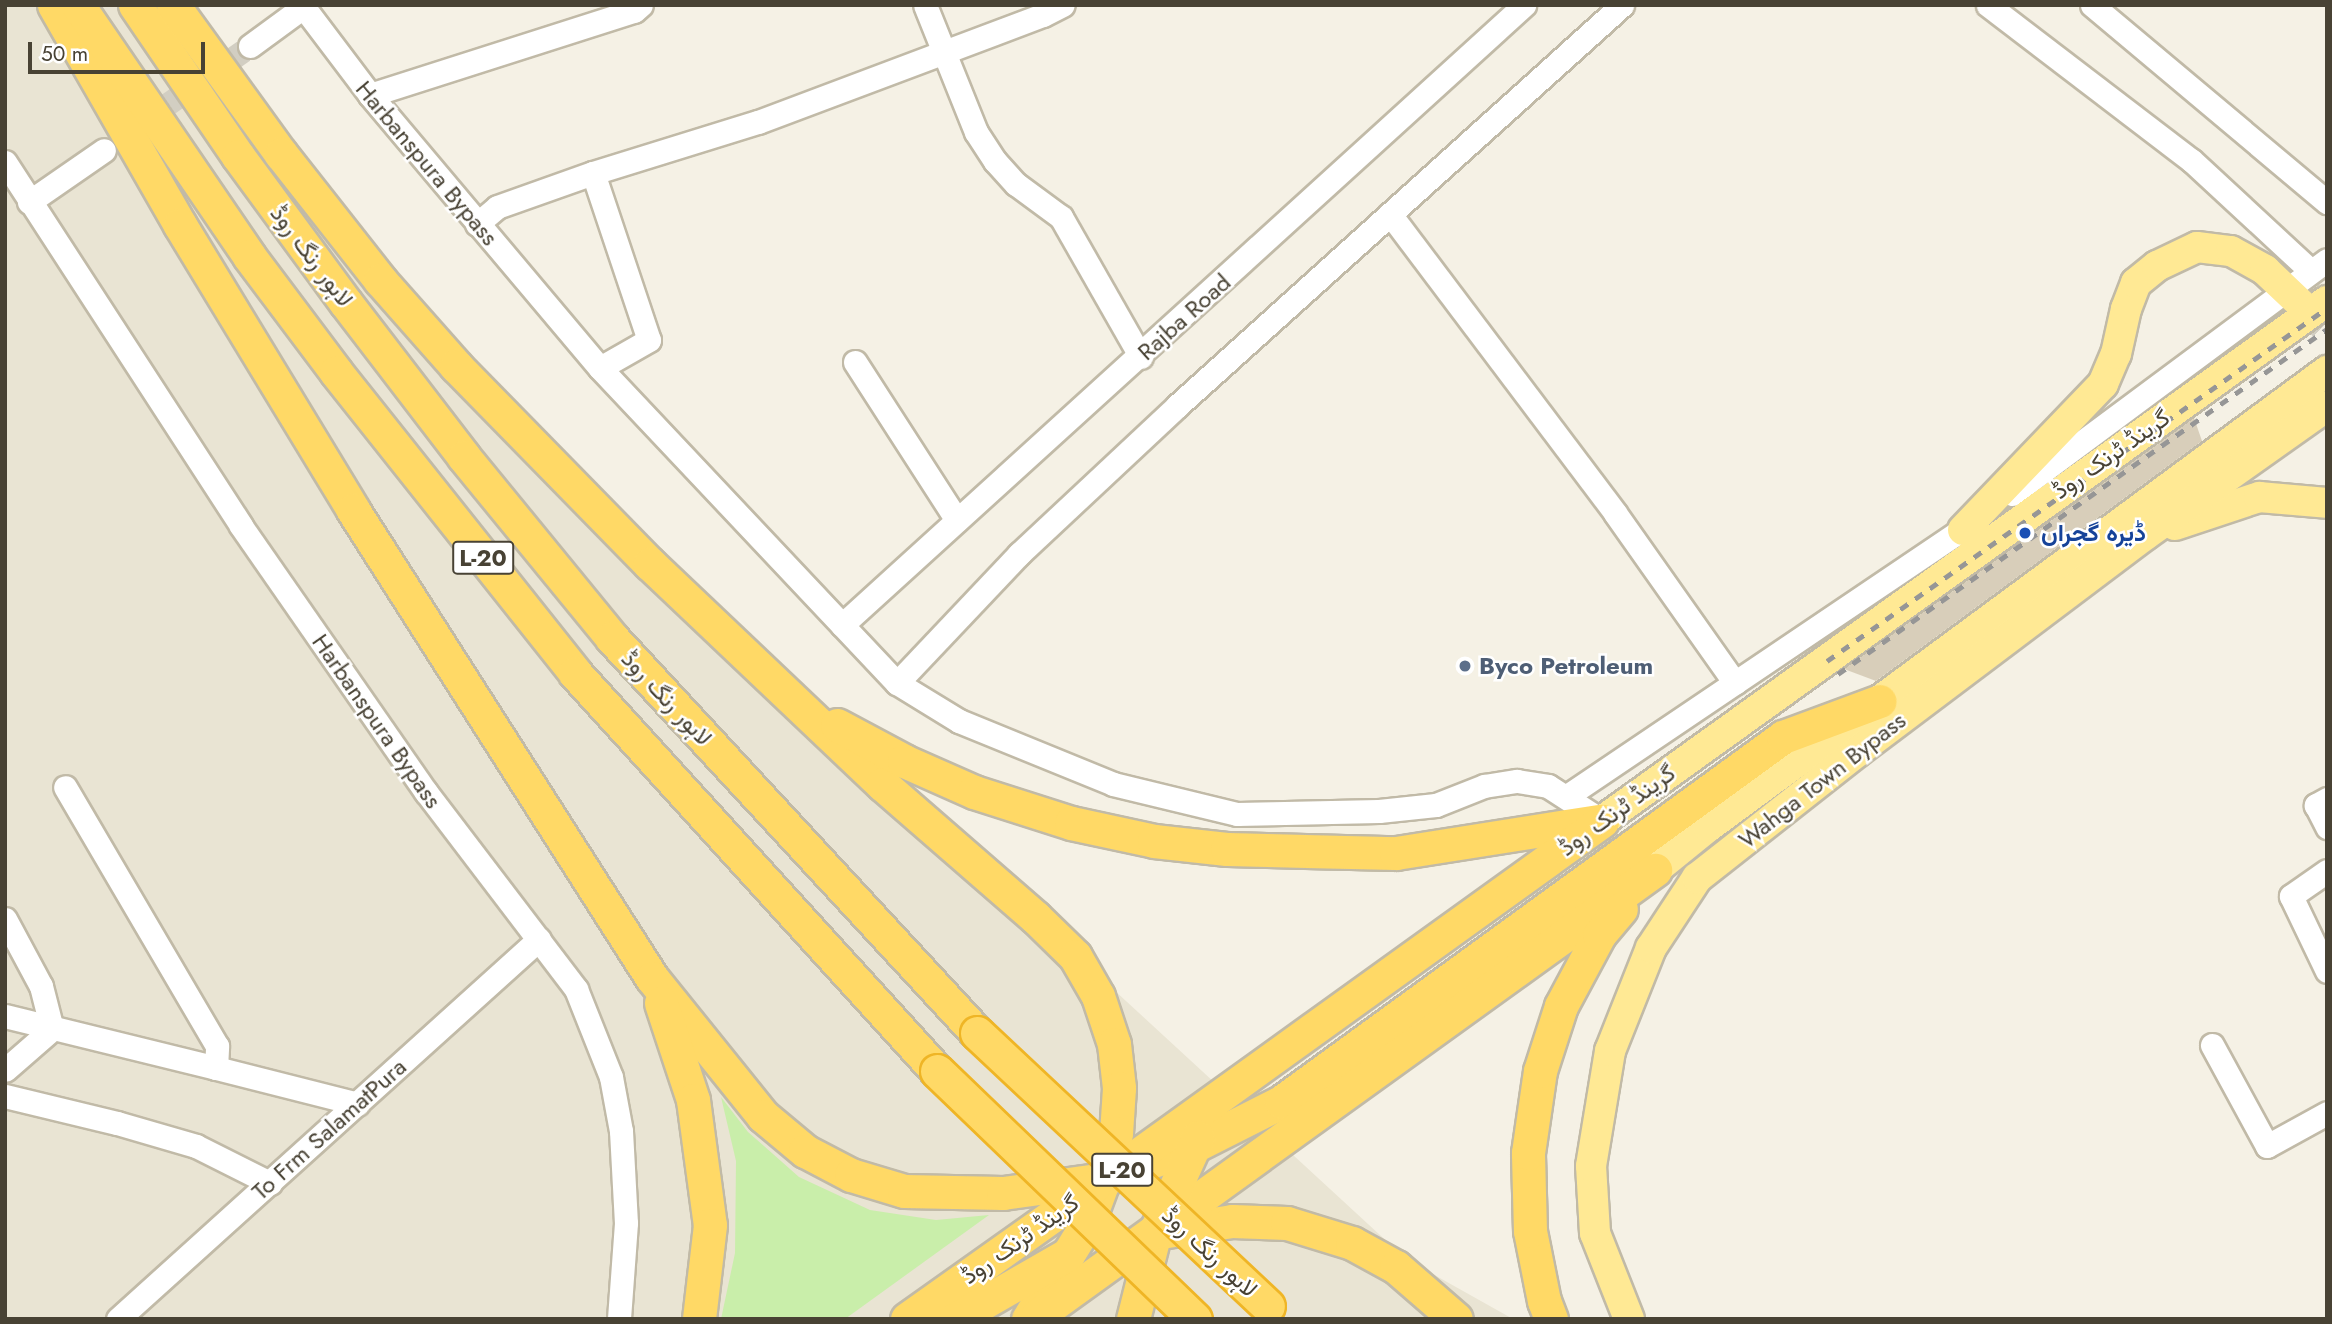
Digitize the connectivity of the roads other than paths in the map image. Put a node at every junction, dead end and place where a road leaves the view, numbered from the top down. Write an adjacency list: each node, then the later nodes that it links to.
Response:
1 (54, 5): 51 (highway)
2 (78, 5): 74 (highway, لاہور رنگ روڈ / L-20, bridge)
3 (135, 5): 66 (highway, لاہور رنگ روڈ / L-20, bridge)
4 (173, 5): 38 (highway)
5 (641, 5): 15 (street)
6 (925, 5): 14 (street)
7 (1063, 5): 14 (street)
8 (1524, 5): 25 (street, Rajba Road)
9 (1622, 5): 21 (street)
10 (1988, 5): 23 (street)
11 (2092, 5): 20 (street)
12 (302, 6): 13 (street); 15 (street, Harbanspura Bypass)
13 (250, 46)
14 (946, 52): 18 (street); 25 (street)
15 (370, 95): 22 (street, Harbanspura Bypass)
16 (104, 150): 19 (street)
17 (5, 162): 19 (street, Harbanspura Bypass)
18 (593, 173): 22 (street); 27 (street)
19 (29, 202): 49 (street, Harbanspura Bypass)
20 (2327, 202)
21 (1390, 214): 35 (street); 36 (street)
22 (477, 224): 27 (street, Harbanspura Bypass)
23 (2319, 265): 24 (street)
24 (2305, 298): 32 (street); 32 (main road); 42 (main road, گرینڈ ٹرنک روڈ)
25 (1141, 357): 31 (street, Rajba Road)
26 (855, 362): 31 (street)
27 (600, 368): 34 (street, Harbanspura Bypass)
28 (2327, 371): 37 (main road)
29 (2327, 406): 33 (main road, Wahga Town Bypass)
30 (2327, 503): 33 (main road)
31 (957, 520): 34 (street, Rajba Road)
32 (1963, 530): 36 (street)
33 (2145, 535): 47 (main road, Wahga Town Bypass)
34 (842, 625): 35 (street, Harbanspura Bypass)
35 (897, 683): 40 (street, Harbanspura Bypass)
36 (1735, 684): 40 (street)
37 (1880, 701): 43 (main road); 61 (highway)
38 (804, 708): 42 (highway); 62 (highway)
39 (65, 787): 55 (street)
40 (1567, 796): 42 (street, Harbanspura Bypass)
41 (2327, 799): 44 (street)
42 (1602, 821): 57 (highway, گرینڈ ٹرنک روڈ)
43 (1708, 827): 45 (main road); 47 (main road)
44 (2327, 827)
45 (1655, 870): 64 (highway); 76 (highway)
46 (2327, 871): 50 (street)
47 (1697, 878): 77 (main road, Wahga Town Bypass)
48 (5, 919): 53 (street)
49 (540, 939): 59 (street, To Frm SalamatPura); 68 (street, Harbanspura Bypass)
50 (2327, 971)
51 (652, 978): 62 (highway); 69 (highway)
52 (5, 1016): 53 (street)
53 (52, 1029): 55 (street); 56 (street)
54 (2212, 1045): 60 (street)
55 (216, 1068): 59 (street)
56 (5, 1070)
57 (1225, 1094): 61 (highway); 62 (highway, گرینڈ ٹرنک روڈ)
58 (5, 1096): 63 (street)
59 (358, 1104): 63 (street, To Frm SalamatPura)
60 (2327, 1113)
61 (1192, 1147): 62 (highway); 64 (highway)
62 (1104, 1178): 65 (highway); 70 (highway, گرینڈ ٹرنک روڈ)
63 (270, 1183): 67 (street, To Frm SalamatPura)
64 (1156, 1233): 65 (highway); 72 (highway); 73 (highway); 75 (highway)
65 (1070, 1253): 71 (highway); 72 (highway)
66 (1274, 1312)
67 (118, 1319)
68 (619, 1319)
69 (699, 1319)
70 (907, 1319)
71 (955, 1319)
72 (1030, 1319)
73 (1133, 1319)
74 (1195, 1319)
75 (1456, 1319)
76 (1551, 1319)
77 (1629, 1319)

